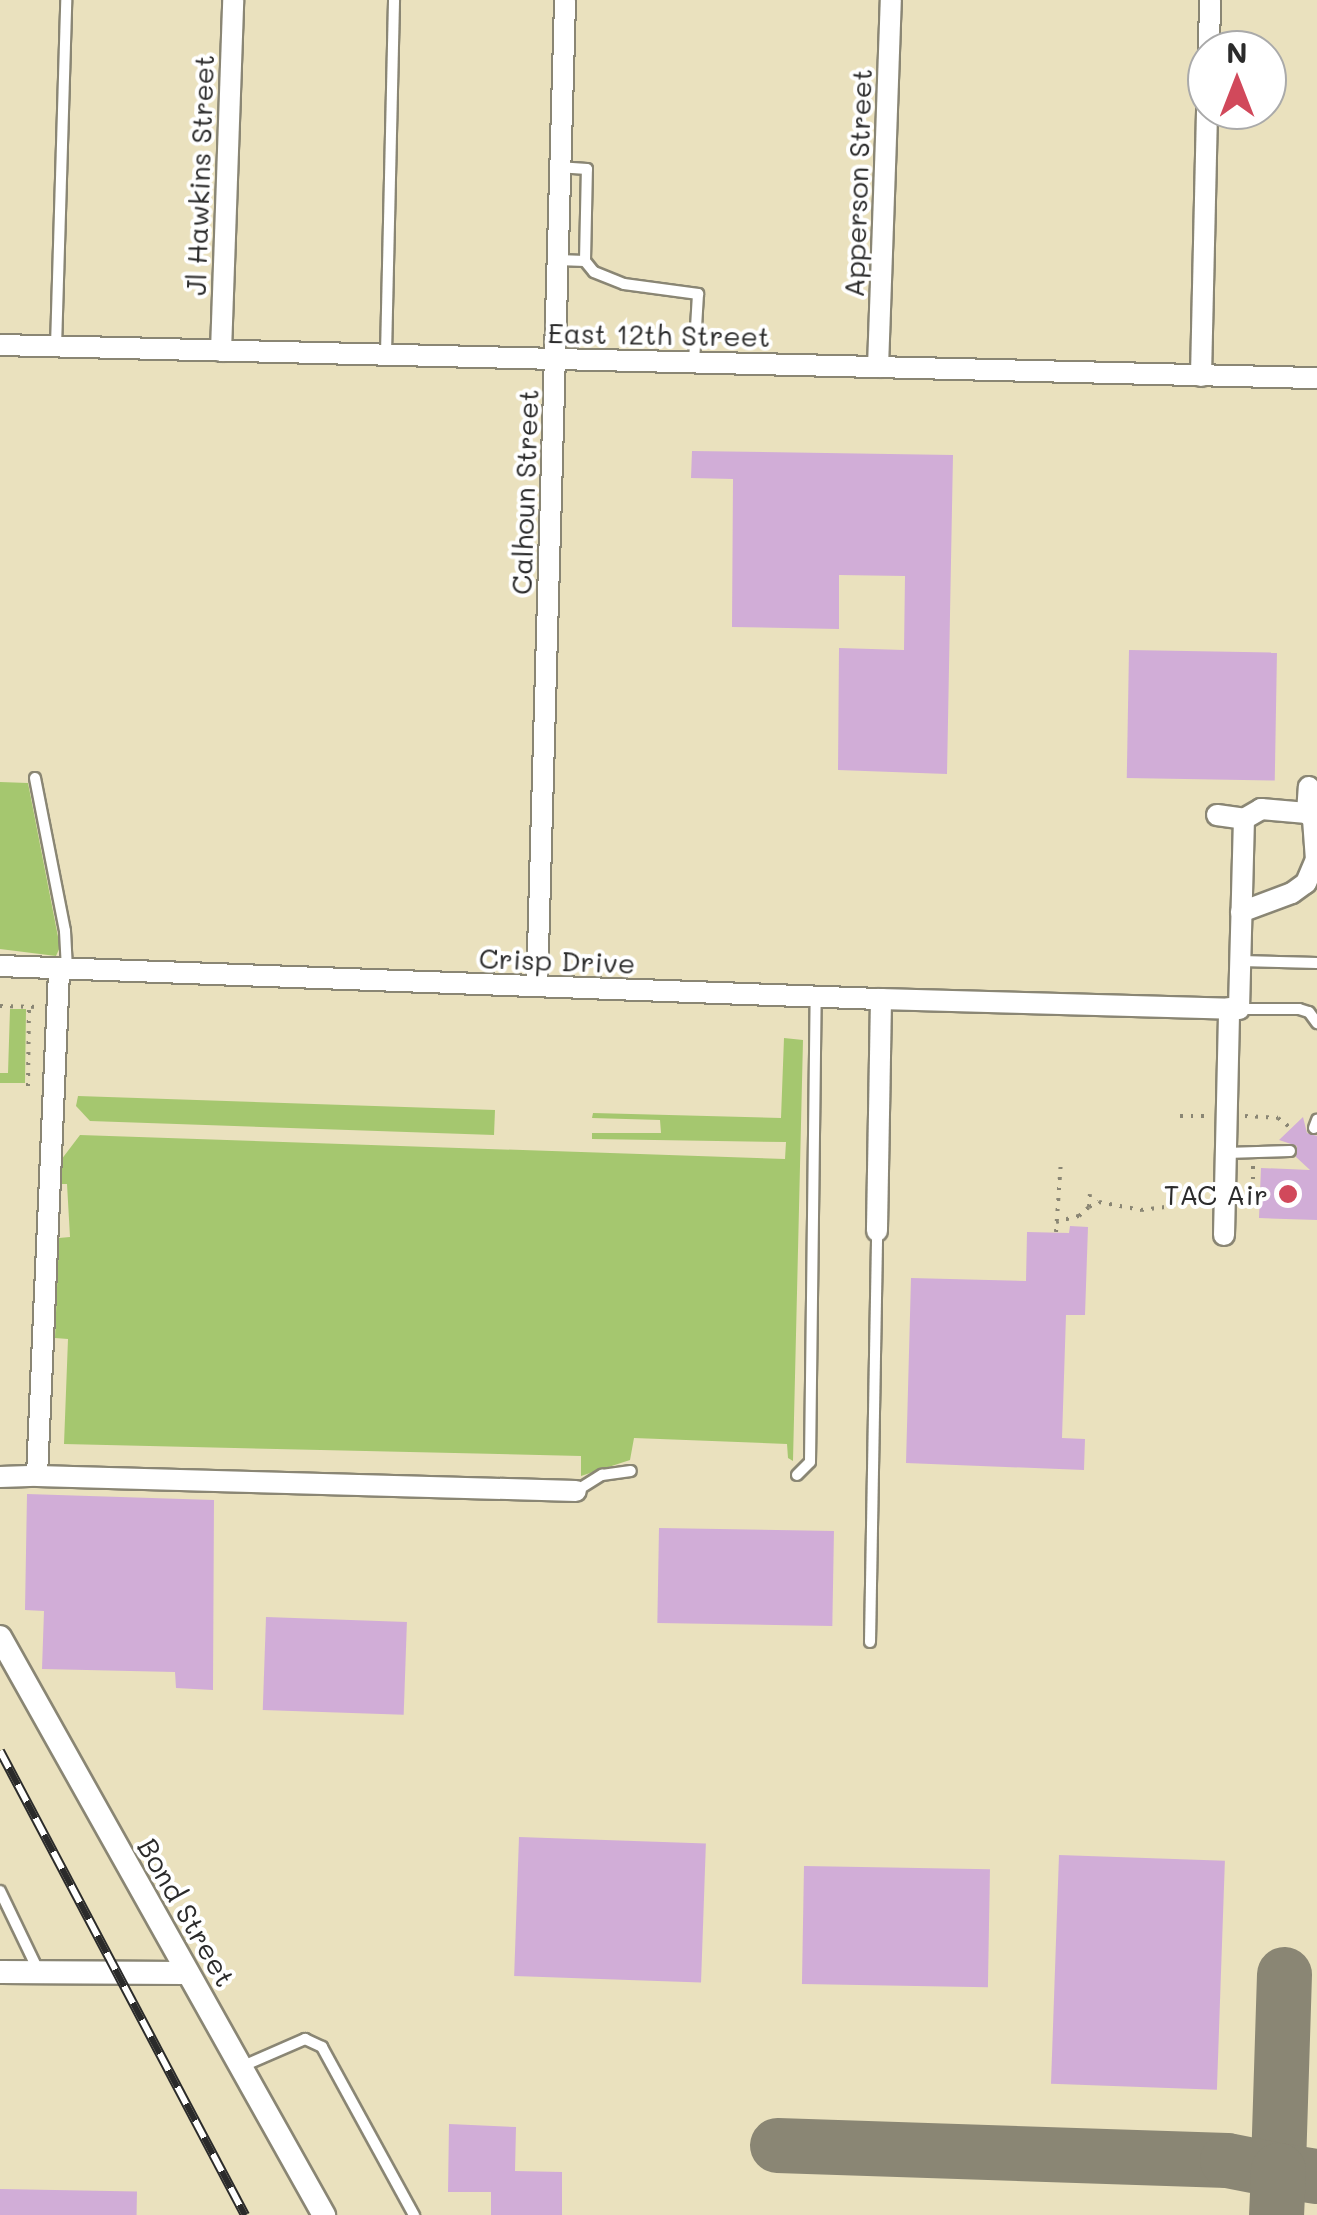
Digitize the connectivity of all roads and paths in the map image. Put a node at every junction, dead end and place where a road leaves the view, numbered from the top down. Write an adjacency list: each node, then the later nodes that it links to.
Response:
1 (66, 0): 13 (lane)
2 (232, 0): 14 (street, Jl Hawkins Street)
3 (394, 0): 15 (lane)
4 (565, 0): 9 (street, Calhoun Street)
5 (890, 0): 18 (street, Apperson Street)
6 (1210, 0): 7 (street)
7 (1209, 30)
8 (1207, 130): 19 (street)
9 (560, 167): 10 (street, Calhoun Street); 11 (lane)
10 (558, 260): 11 (lane); 16 (street, Calhoun Street)
11 (585, 261): 17 (lane)
12 (0, 346): 13 (street, East 12th Street)
13 (56, 347): 14 (street, East 12th Street)
14 (221, 351): 15 (street, East 12th Street)
15 (386, 355): 16 (street, East 12th Street)
16 (555, 360): 17 (street, East 12th Street); 31 (street, Calhoun Street)
17 (694, 363): 18 (street, East 12th Street)
18 (878, 368): 19 (street, East 12th Street)
19 (1201, 376): 20 (street, East 12th Street)
20 (1317, 378)
21 (34, 778): 30 (lane)
22 (1309, 787): 23 (street)
23 (1307, 814): 25 (street); 26 (street)
24 (1217, 815): 25 (street)
25 (1244, 819): 26 (street)
26 (1241, 912): 27 (street)
27 (1240, 961): 28 (lane); 37 (street)
28 (1317, 963)
29 (0, 966): 30 (street, Crisp Drive)
30 (63, 972): 31 (street, Crisp Drive); 58 (street)
31 (538, 986): 32 (street, Crisp Drive)
32 (816, 996): 33 (street, Crisp Drive); 59 (lane)
33 (881, 999): 37 (street, Crisp Drive); 53 (street)
34 (0, 1006): 35 (path)
35 (29, 1006): 36 (path); 39 (path)
36 (39, 1006)
37 (1234, 1008): 38 (lane); 45 (street)
38 (1317, 1023)
39 (28, 1086)
40 (1180, 1116): 41 (path)
41 (1214, 1116)
42 (1252, 1116): 43 (path)
43 (1292, 1128)
44 (1290, 1151): 45 (lane)
45 (1226, 1153): 55 (street)
46 (1061, 1161): 52 (path)
47 (1253, 1164): 50 (path)
48 (1090, 1194): 51 (path)
49 (1213, 1202): 51 (path)
50 (1233, 1203)
51 (1089, 1206): 52 (path)
52 (1056, 1222): 54 (path)
53 (878, 1230): 62 (lane)
54 (1056, 1232)
55 (1224, 1235)
56 (631, 1471): 60 (lane)
57 (0, 1476): 58 (street)
58 (37, 1476): 60 (street)
59 (797, 1476)
60 (576, 1491)
61 (0, 1638): 66 (street, Bond Street)
62 (870, 1642)
63 (0, 1891): 65 (lane)
64 (0, 1972): 65 (street)
65 (39, 1973): 66 (street)
66 (186, 1974): 67 (street, Bond Street)
67 (243, 2066): 68 (street, Bond Street); 69 (lane)
68 (324, 2215)
69 (414, 2215)

